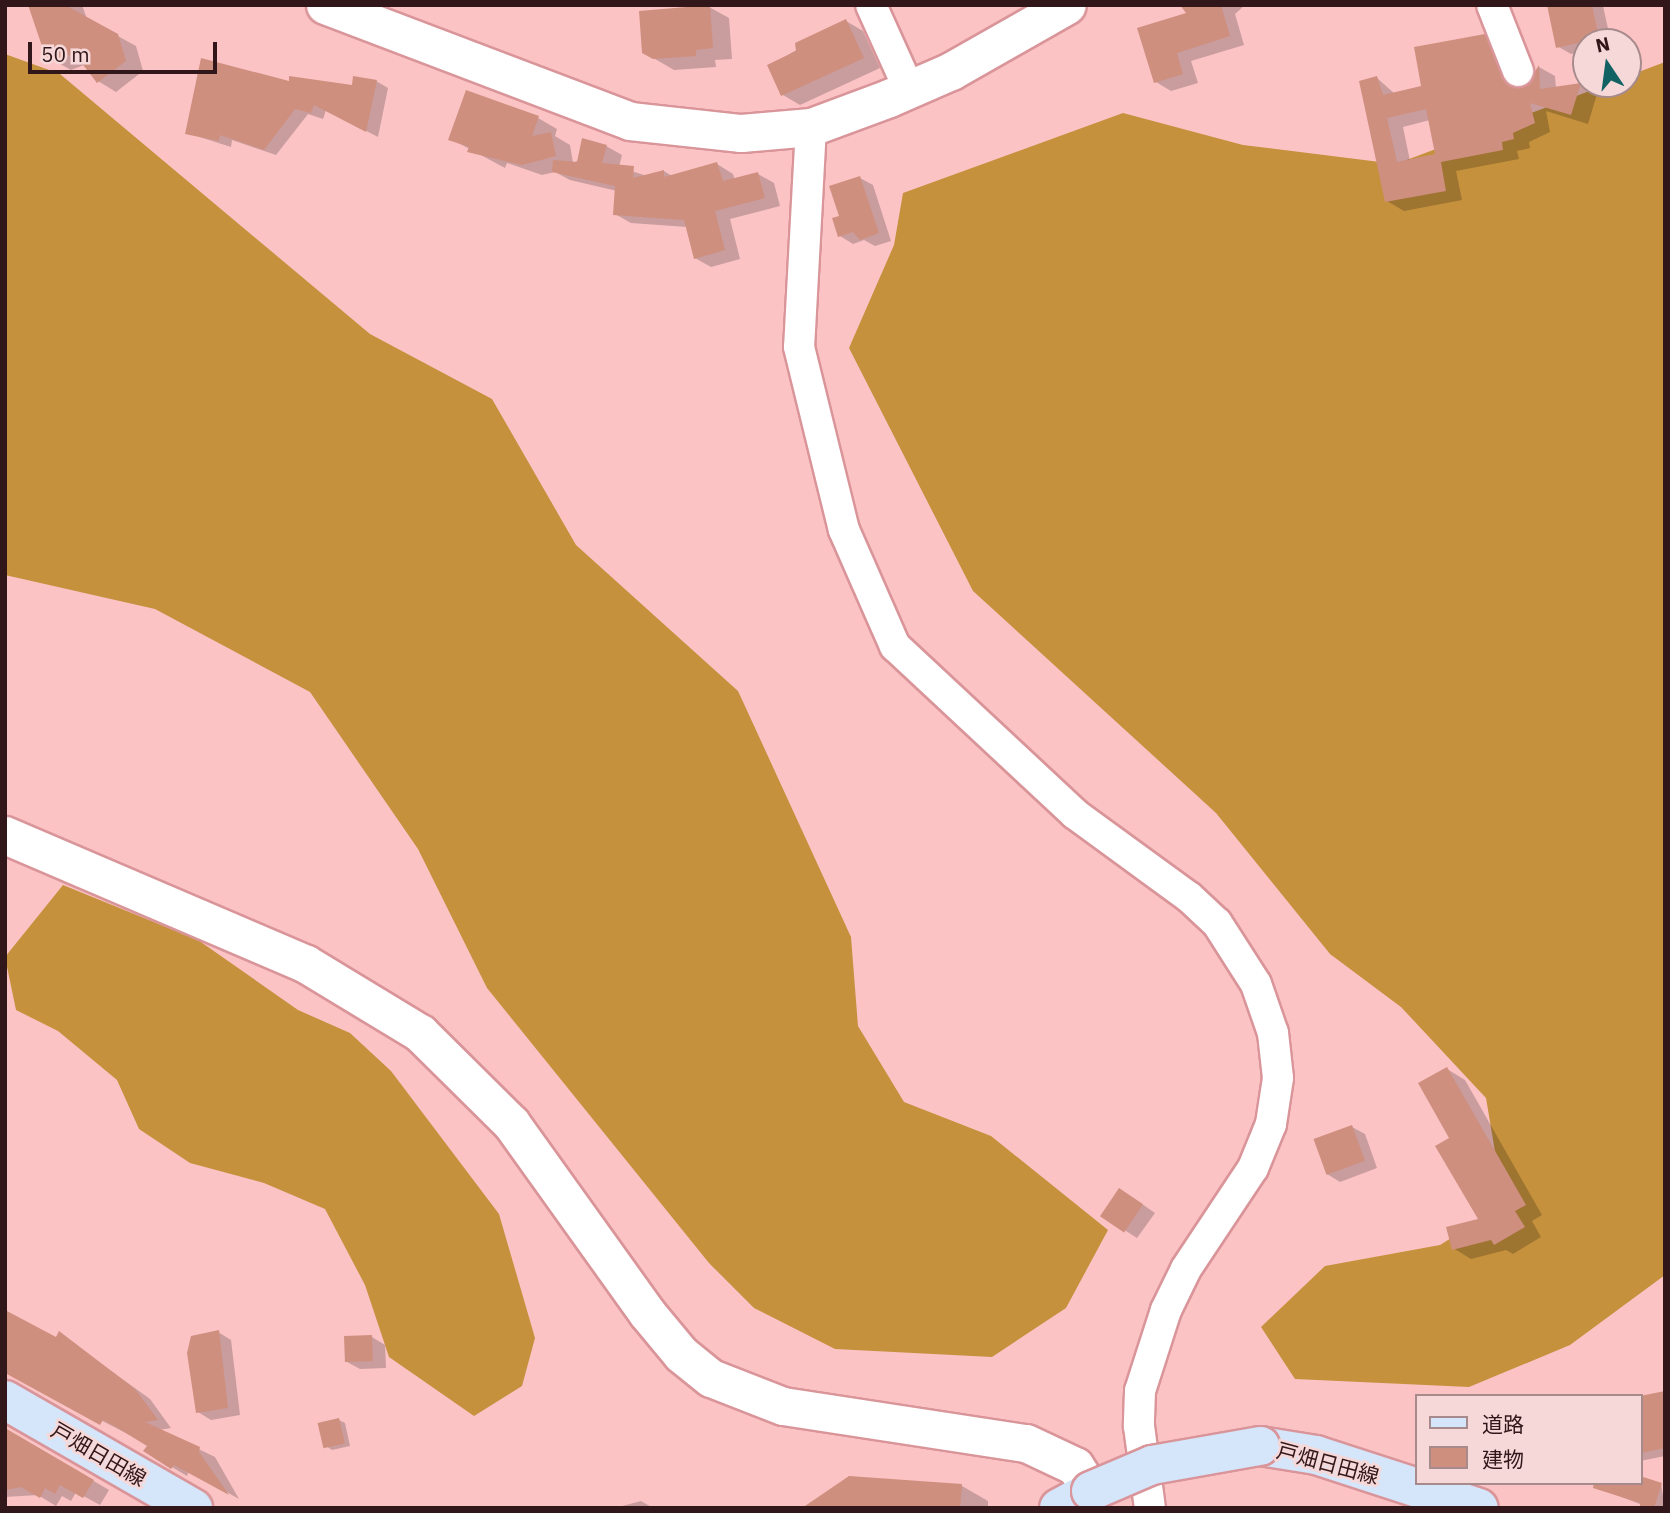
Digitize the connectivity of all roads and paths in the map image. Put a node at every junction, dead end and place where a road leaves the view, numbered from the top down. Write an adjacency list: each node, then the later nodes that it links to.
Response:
1 (325, 5): 7 (street)
2 (871, 5): 6 (street)
3 (1067, 5): 6 (street)
4 (1492, 5): 5 (street)
5 (1518, 71)
6 (909, 89): 7 (street)
7 (811, 127): 12 (street)
8 (5, 835): 10 (street)
9 (5, 1400): 11 (main road, 戸畑日田線)
10 (1075, 1500): 13 (main road, 戸畑日田線, bridge)
11 (178, 1503)
12 (1150, 1508)
13 (1479, 1508)

